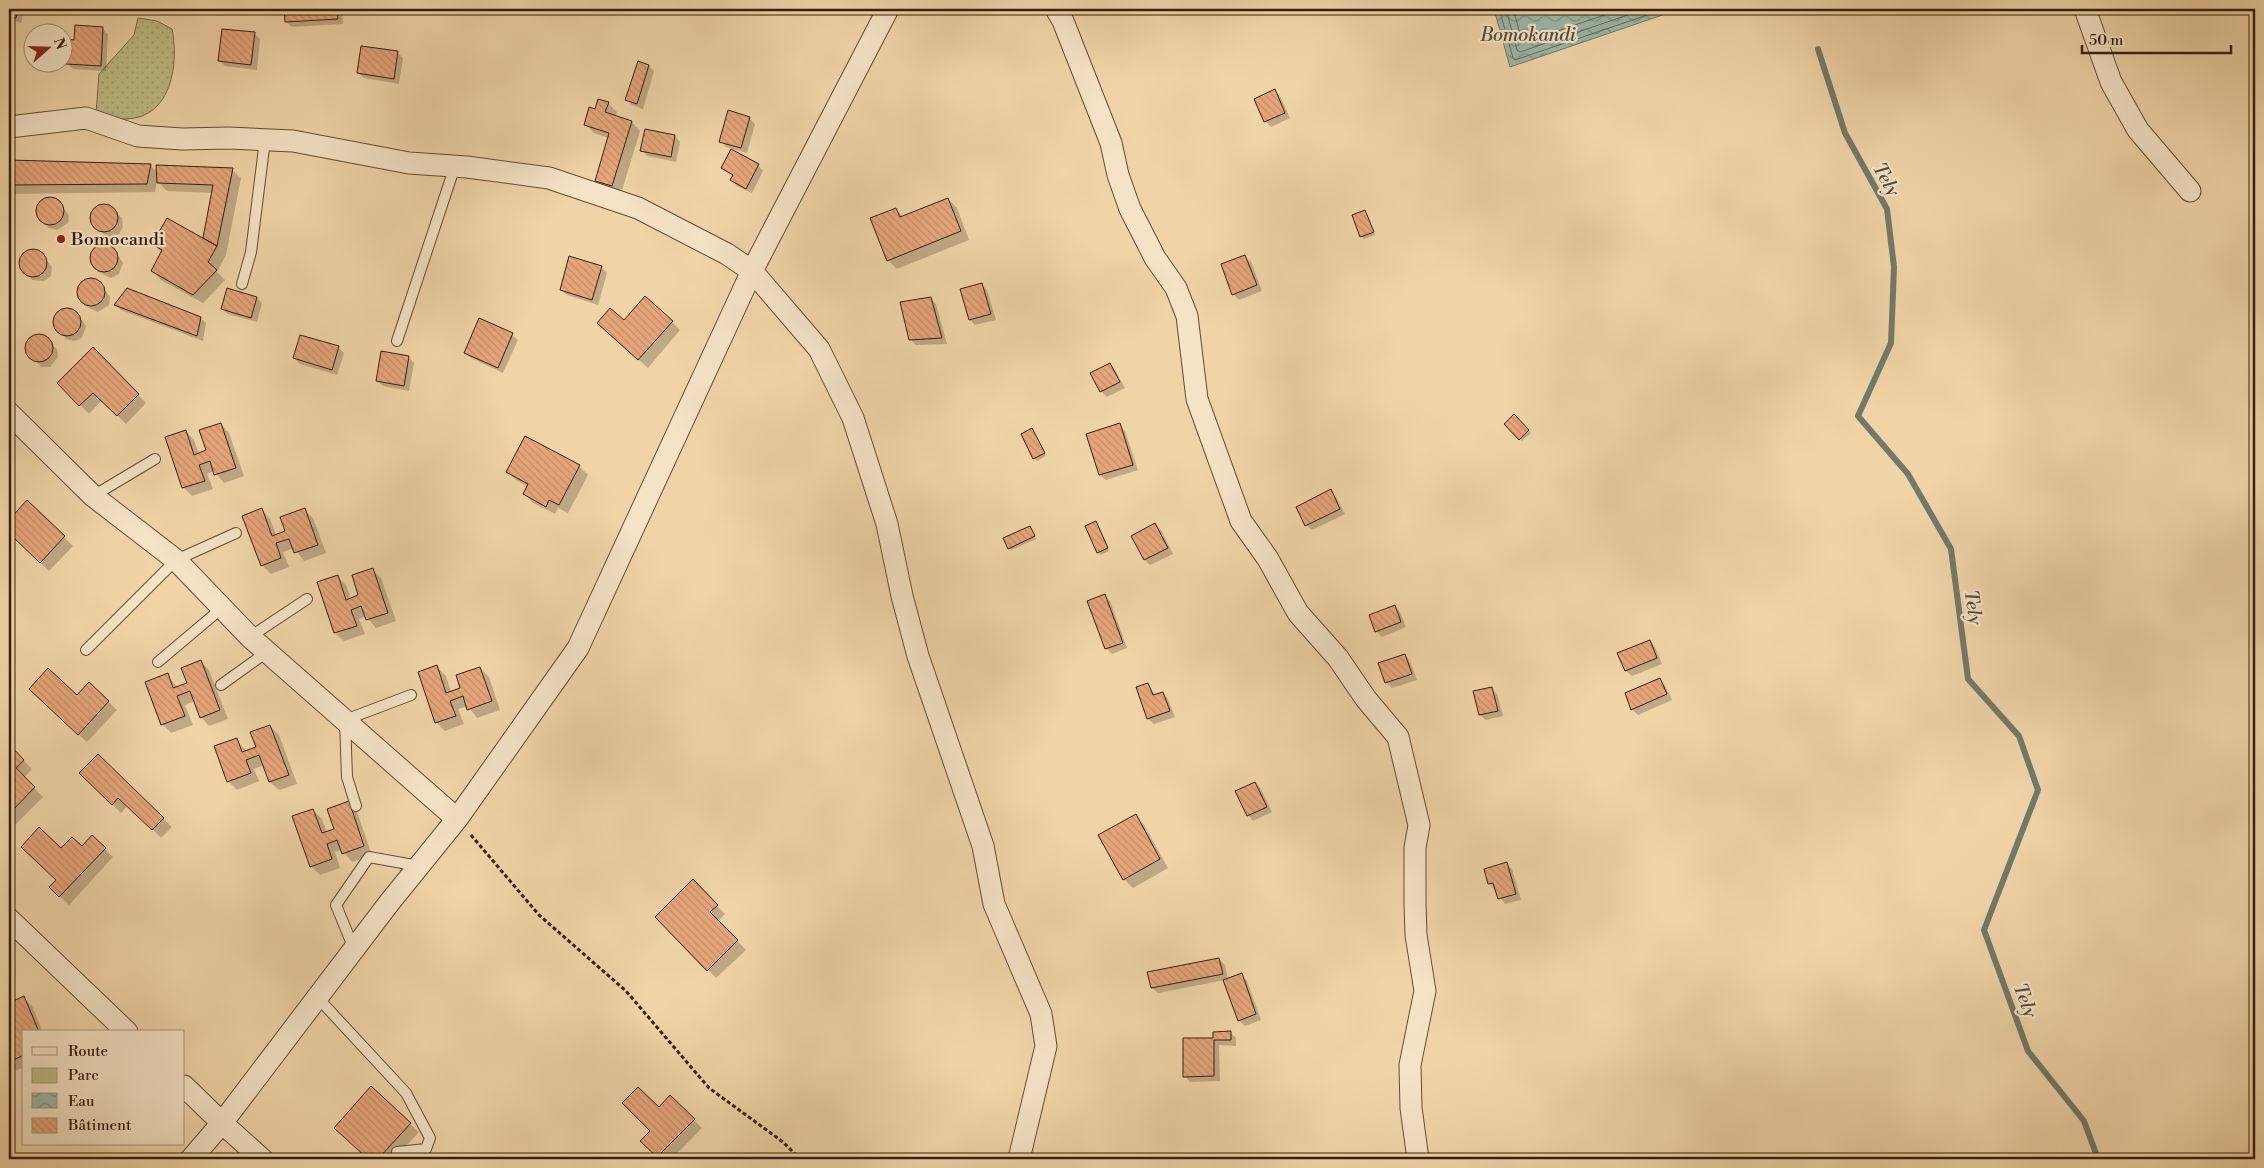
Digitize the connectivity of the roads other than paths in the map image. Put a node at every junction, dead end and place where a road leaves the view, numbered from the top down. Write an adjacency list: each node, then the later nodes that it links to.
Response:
1 (888, 9): 8 (street)
2 (1056, 9): 38 (street)
3 (2085, 9): 7 (street)
4 (9, 127): 5 (street)
5 (264, 140): 6 (street); 9 (lane)
6 (455, 166): 8 (street); 10 (lane)
7 (2190, 191)
8 (752, 271): 26 (street); 37 (street)
9 (242, 284)
10 (396, 341)
11 (9, 413): 13 (street)
12 (155, 459): 13 (lane)
13 (93, 496): 15 (street)
14 (236, 533): 15 (lane)
15 (176, 560): 17 (street); 19 (lane)
16 (307, 599): 18 (lane)
17 (222, 608): 18 (street); 21 (lane)
18 (250, 637): 20 (street)
19 (86, 650)
20 (267, 652): 22 (lane); 24 (street)
21 (158, 662)
22 (221, 685)
23 (411, 695): 24 (lane)
24 (345, 720): 25 (lane); 26 (street)
25 (356, 806)
26 (457, 819): 27 (street)
27 (418, 866): 29 (street); 29 (lane)
28 (9, 919): 31 (street)
29 (354, 949): 30 (street)
30 (317, 997): 33 (street); 34 (lane)
31 (125, 1030)
32 (185, 1087): 33 (street)
33 (222, 1123): 35 (street); 36 (street)
34 (398, 1152)
35 (191, 1159)
36 (262, 1159)
37 (1019, 1159)
38 (1418, 1159)

